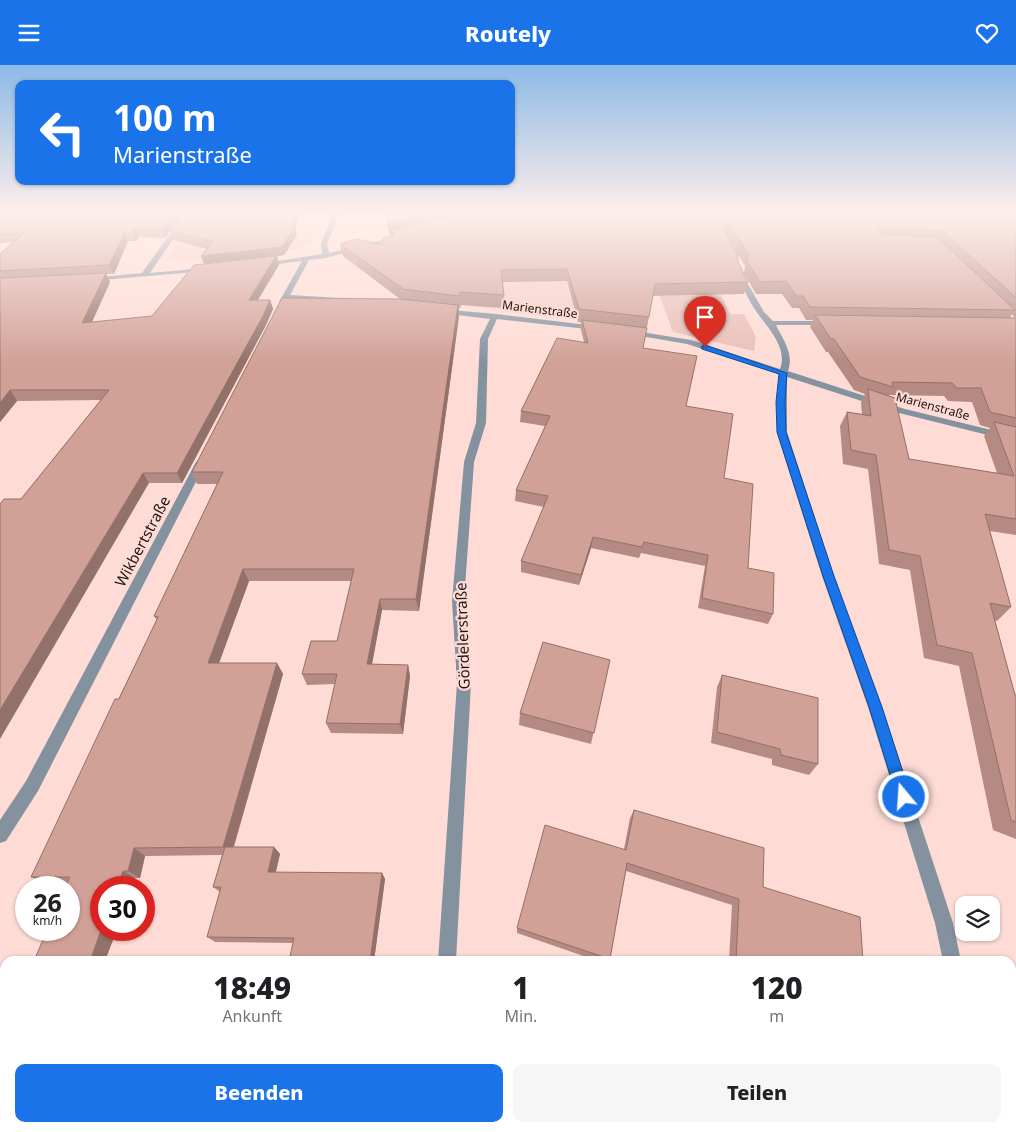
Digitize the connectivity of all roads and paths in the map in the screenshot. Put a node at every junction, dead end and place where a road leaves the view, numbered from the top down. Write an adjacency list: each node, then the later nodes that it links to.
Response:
1 (153, 263): 7 (street)
2 (267, 263): 4 (street)
3 (305, 263): 9 (street)
4 (254, 264)
5 (740, 267): 14 (street)
6 (210, 269): 7 (street)
7 (144, 276): 8 (street)
8 (86, 280)
9 (286, 297): 10 (street); 12 (street)
10 (348, 300)
11 (431, 309): 13 (street, Marienstraße)
12 (278, 313)
13 (496, 316): 16 (street, Marienstraße); 20 (street, Gördelerstraße)
14 (771, 323): 15 (street); 16 (street)
15 (835, 323)
16 (783, 373): 17 (street, Marienstraße); 21 (street)
17 (1016, 439)
18 (207, 450): 19 (street, Wikbertstraße)
19 (0, 835)
20 (447, 956)
21 (951, 956)

